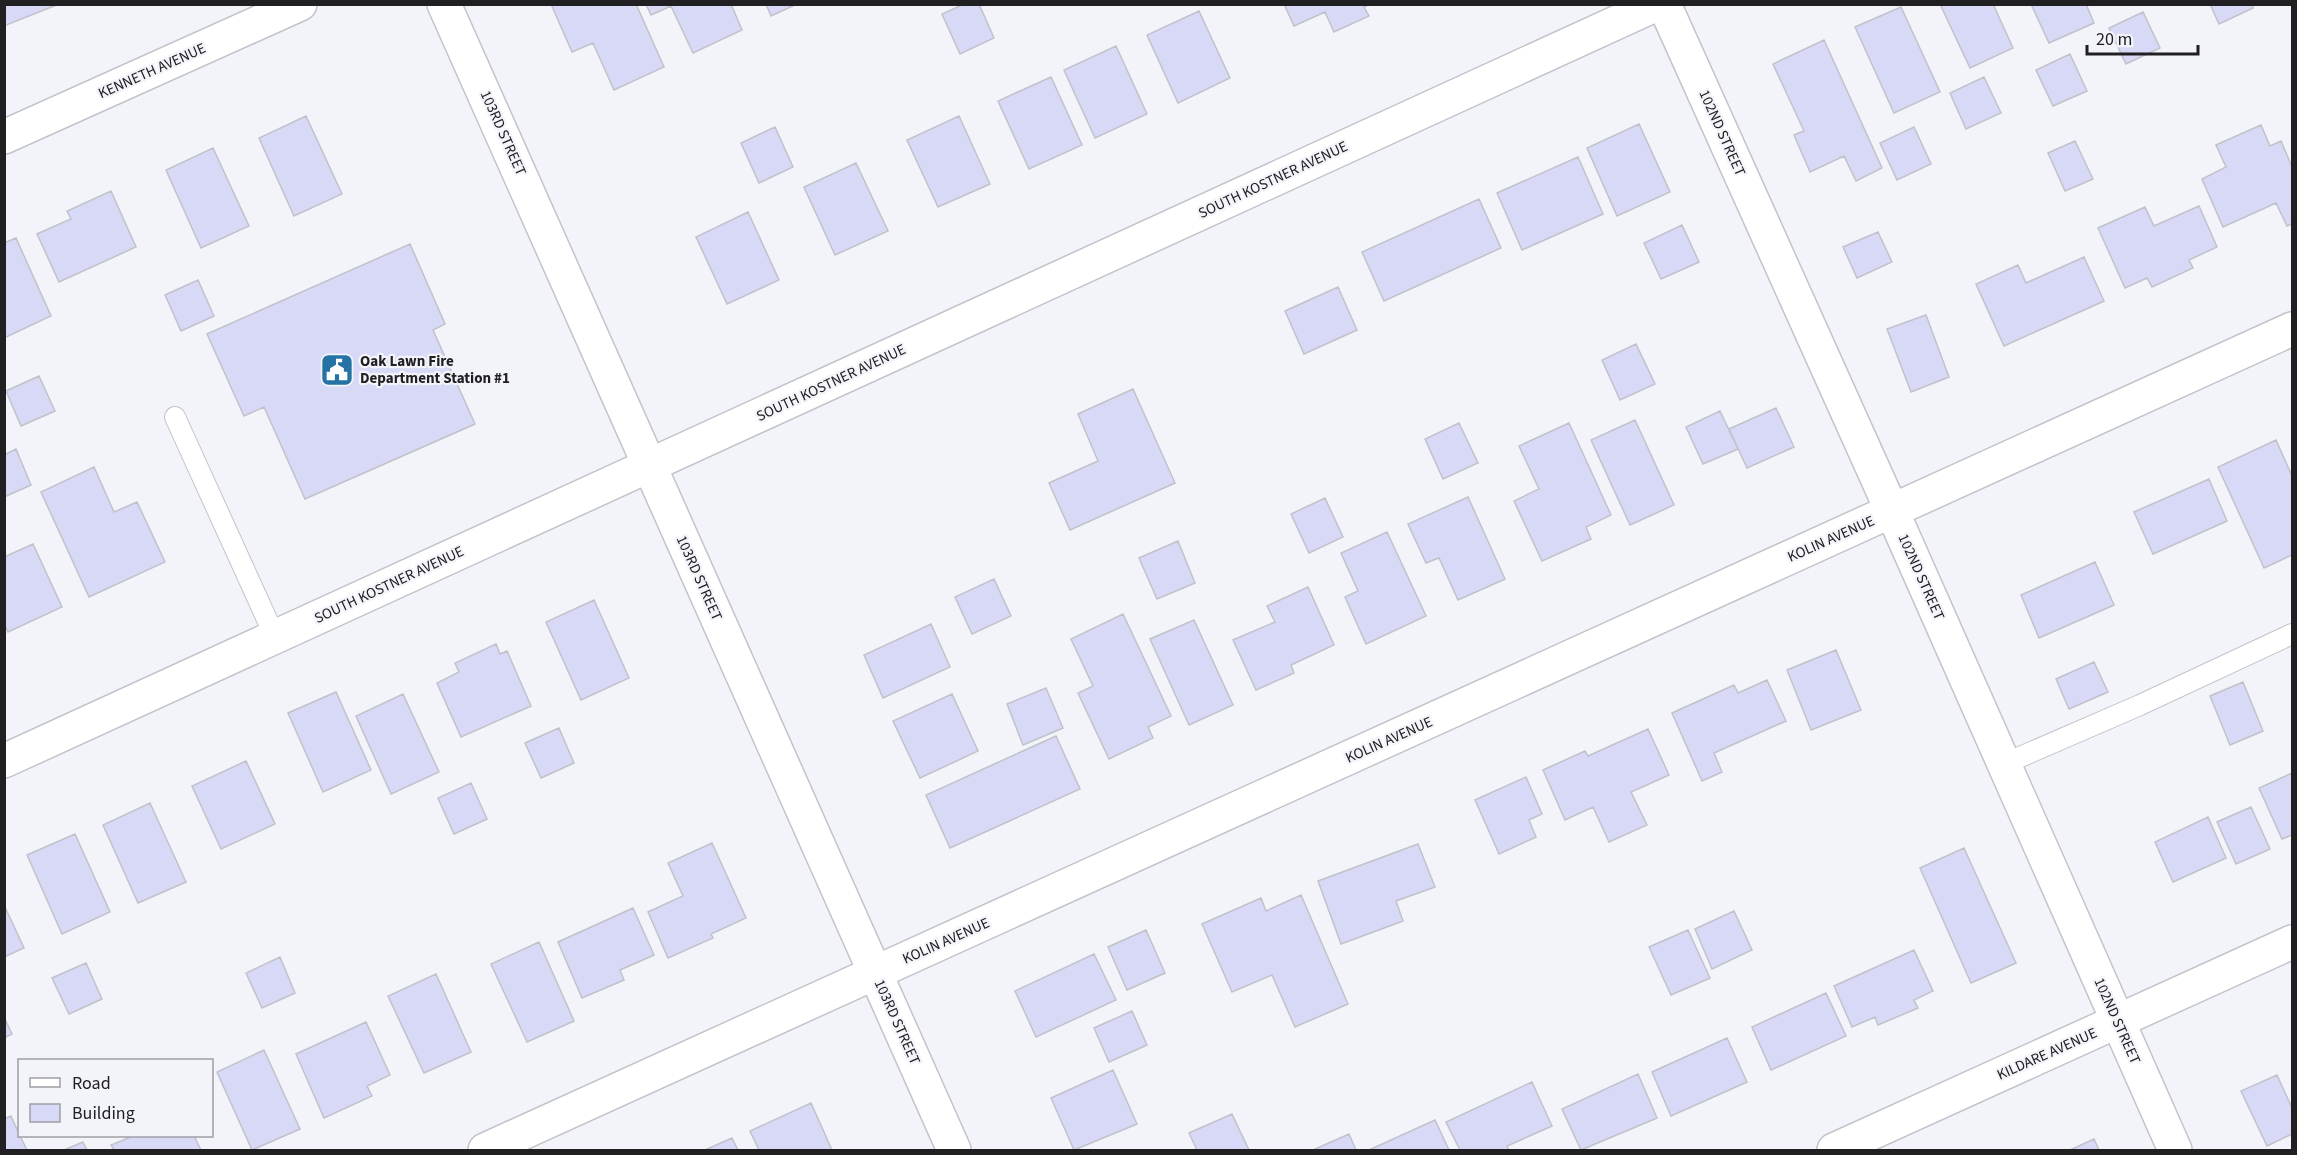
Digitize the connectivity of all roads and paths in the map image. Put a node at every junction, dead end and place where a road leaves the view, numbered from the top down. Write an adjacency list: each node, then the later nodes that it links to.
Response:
1 (300, 4): 5 (street, KENNETH AVENUE)
2 (444, 4): 8 (street, 103RD STREET)
3 (1657, 4): 8 (street, SOUTH KOSTNER AVENUE)
4 (1664, 4): 9 (street, 102ND STREET)
5 (4, 137)
6 (2292, 329): 9 (street, KOLIN AVENUE)
7 (174, 417): 11 (lane)
8 (650, 465): 11 (street, SOUTH KOSTNER AVENUE); 15 (street, 103RD STREET)
9 (1892, 511): 13 (street, 102ND STREET); 15 (street, KOLIN AVENUE)
10 (2292, 634): 13 (lane)
11 (275, 637): 12 (street, SOUTH KOSTNER AVENUE)
12 (4, 760)
13 (2004, 764): 16 (street, 102ND STREET)
14 (2292, 942): 16 (street, KILDARE AVENUE)
15 (876, 973): 17 (street, KOLIN AVENUE); 18 (street, 103RD STREET)
16 (2117, 1022): 19 (street, KILDARE AVENUE); 20 (street, 102ND STREET)
17 (485, 1150)
18 (954, 1150)
19 (1834, 1150)
20 (2175, 1150)

